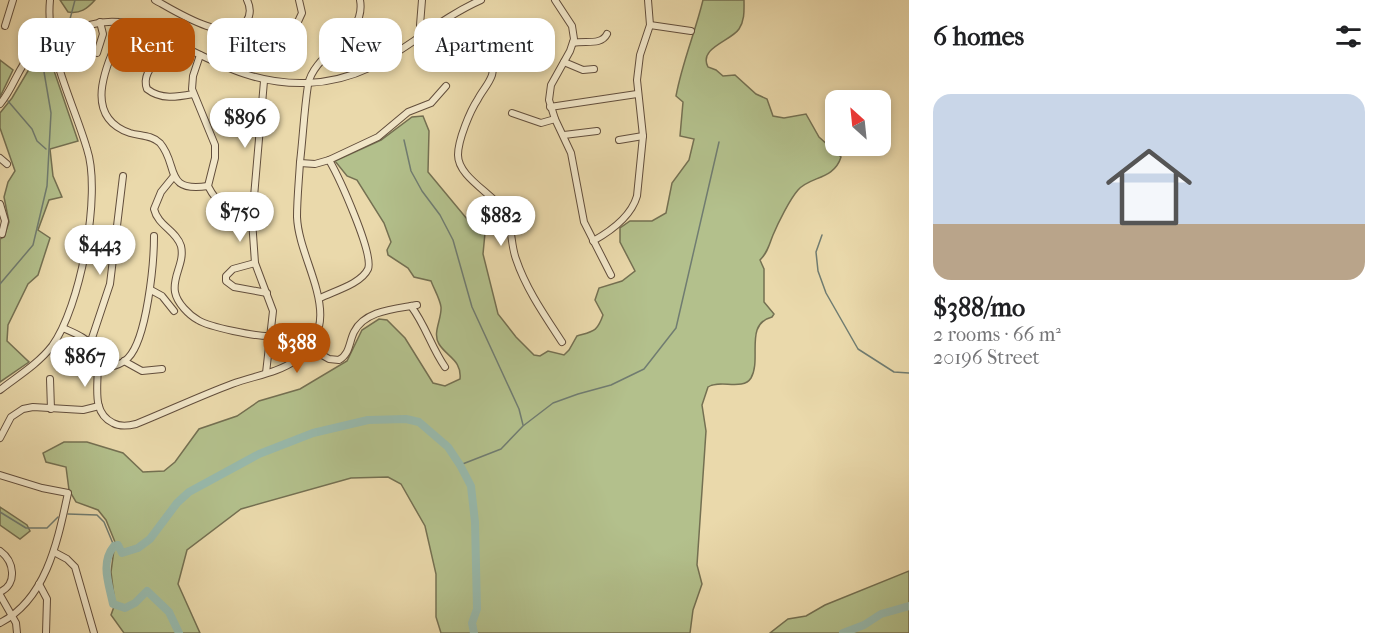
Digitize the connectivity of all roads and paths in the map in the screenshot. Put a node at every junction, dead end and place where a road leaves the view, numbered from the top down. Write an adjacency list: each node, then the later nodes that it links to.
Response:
1 (13, 0): 19 (street)
2 (50, 0): 12 (street)
3 (156, 0): 4 (street)
4 (247, 0)
5 (299, 0): 13 (street)
6 (360, 0): 34 (street)
7 (422, 0): 14 (street)
8 (481, 0): 11 (street)
9 (555, 0): 23 (street)
10 (648, 0): 18 (street)
11 (466, 3): 15 (street)
12 (51, 18)
13 (300, 18)
14 (419, 18)
15 (447, 18)
16 (100, 22): 17 (street); 24 (street); 25 (street)
17 (96, 23)
18 (650, 25): 20 (street); 37 (street)
19 (5, 26)
20 (691, 31)
21 (608, 34): 23 (street)
22 (414, 42): 34 (street)
23 (573, 43): 26 (street)
24 (97, 53)
25 (200, 55): 33 (street); 36 (street)
26 (564, 62): 28 (street); 39 (street)
27 (108, 63): 51 (street)
28 (594, 69)
29 (20, 72): 38 (street)
30 (62, 72): 64 (street)
31 (148, 72): 36 (street)
32 (493, 72): 66 (street)
33 (264, 81): 34 (street); 54 (street)
34 (309, 83): 48 (street)
35 (446, 86): 47 (street)
36 (193, 94): 52 (street)
37 (637, 94): 39 (street); 44 (street)
38 (0, 104)
39 (550, 107): 41 (street)
40 (512, 113): 41 (street)
41 (555, 119): 43 (street)
42 (597, 131): 43 (street)
43 (564, 135): 57 (street)
44 (643, 136): 45 (street); 57 (street)
45 (619, 140)
46 (0, 158): 49 (street)
47 (329, 160): 48 (street); 62 (street)
48 (300, 163): 62 (street)
49 (7, 164)
50 (123, 176): 67 (street)
51 (174, 176): 52 (street); 65 (street)
52 (208, 186): 54 (street)
53 (0, 204): 55 (street)
54 (252, 220): 58 (street)
55 (2, 234)
56 (154, 236): 60 (street)
57 (593, 241): 59 (street)
58 (255, 263): 61 (street); 61 (street)
59 (611, 275)
60 (151, 290): 63 (street); 69 (street)
61 (267, 293): 65 (street)
62 (320, 298): 68 (street)
63 (174, 311)
64 (63, 328): 67 (street); 75 (street)
65 (271, 336): 73 (street)
66 (562, 342)
67 (90, 344): 70 (street)
68 (308, 347): 71 (street); 73 (street)
69 (124, 361): 70 (street); 72 (street)
70 (97, 368): 76 (street)
71 (445, 368)
72 (162, 369)
73 (266, 373): 76 (street)
74 (50, 379): 77 (street)
75 (0, 390)
76 (99, 406): 77 (street)
77 (51, 409): 78 (street)
78 (0, 438)
79 (0, 475): 81 (street)
80 (0, 551): 83 (street)
81 (54, 552): 82 (street); 88 (street)
82 (39, 584): 84 (street); 87 (street)
83 (0, 594): 84 (street)
84 (12, 616): 85 (street); 86 (street)
85 (0, 623)
86 (17, 633)
87 (46, 633)
88 (94, 633)

